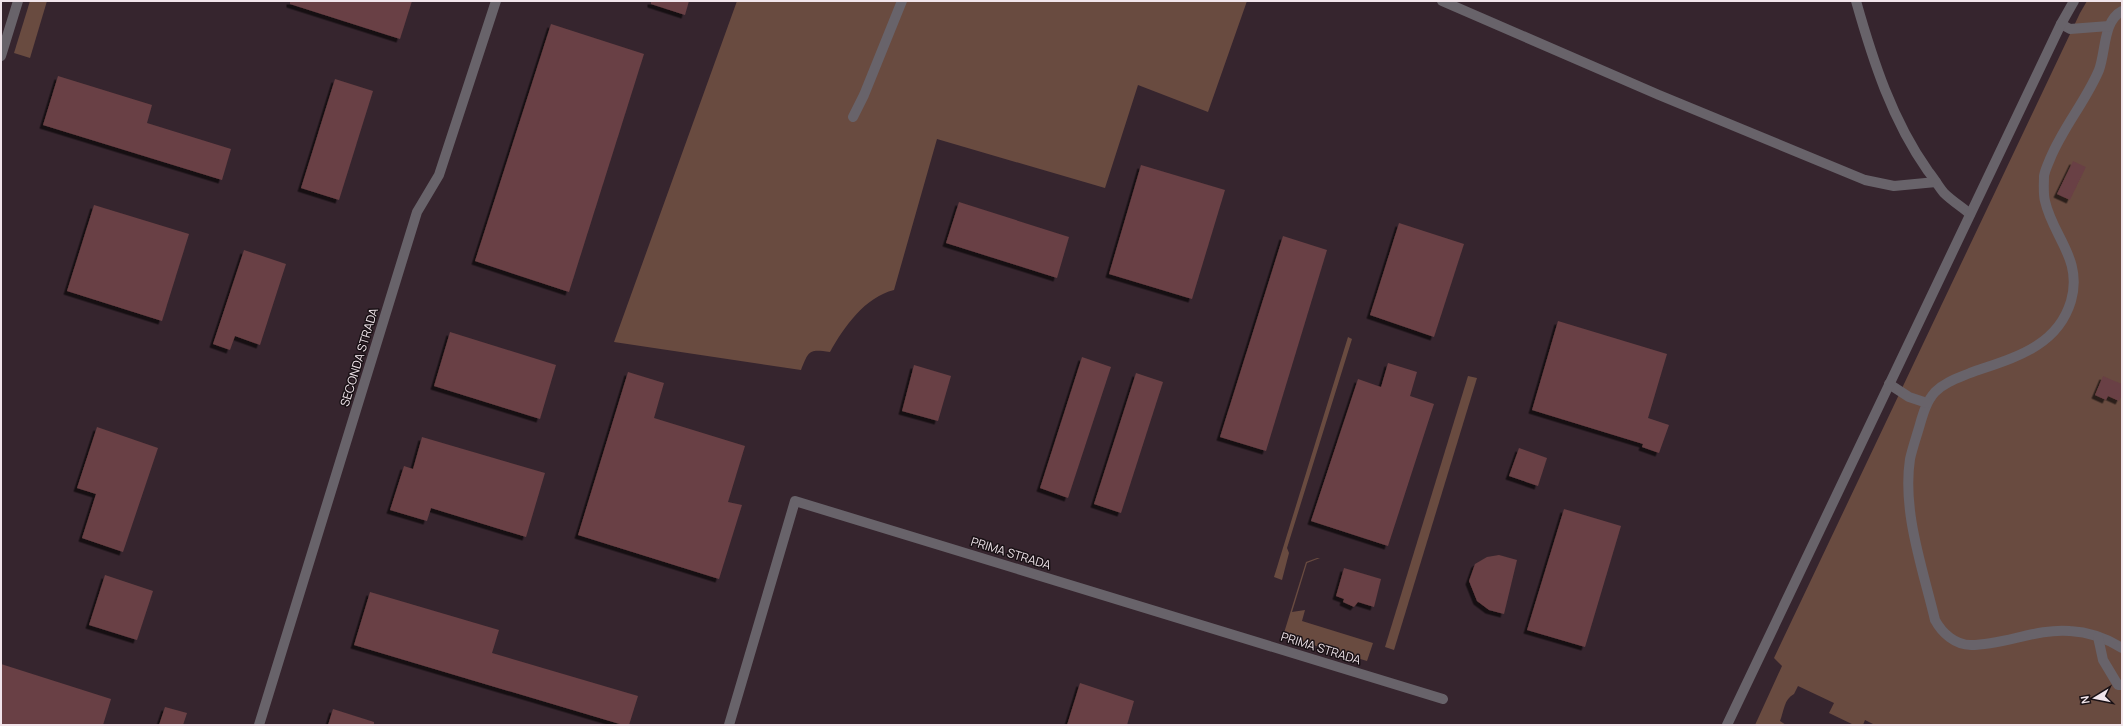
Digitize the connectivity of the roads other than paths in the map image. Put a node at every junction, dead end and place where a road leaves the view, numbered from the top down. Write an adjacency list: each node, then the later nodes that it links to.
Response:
1 (18, 1): 10 (street)
2 (496, 1): 20 (street, SECONDA STRADA)
3 (902, 1): 11 (street)
4 (1442, 1): 12 (street)
5 (1856, 1): 12 (street)
6 (2074, 1): 8 (street)
7 (2122, 11): 9 (street)
8 (2061, 24): 9 (street); 13 (street)
9 (2109, 26): 15 (street)
10 (1, 56)
11 (854, 117)
12 (1936, 182): 13 (street)
13 (1970, 214): 14 (street)
14 (1889, 384): 15 (street); 22 (street)
15 (1927, 403): 16 (street)
16 (2098, 636): 17 (street); 18 (street)
17 (2122, 648)
18 (2122, 685)
19 (1443, 699): 21 (street, PRIMA STRADA)
20 (259, 725)
21 (729, 725)
22 (1727, 725)

